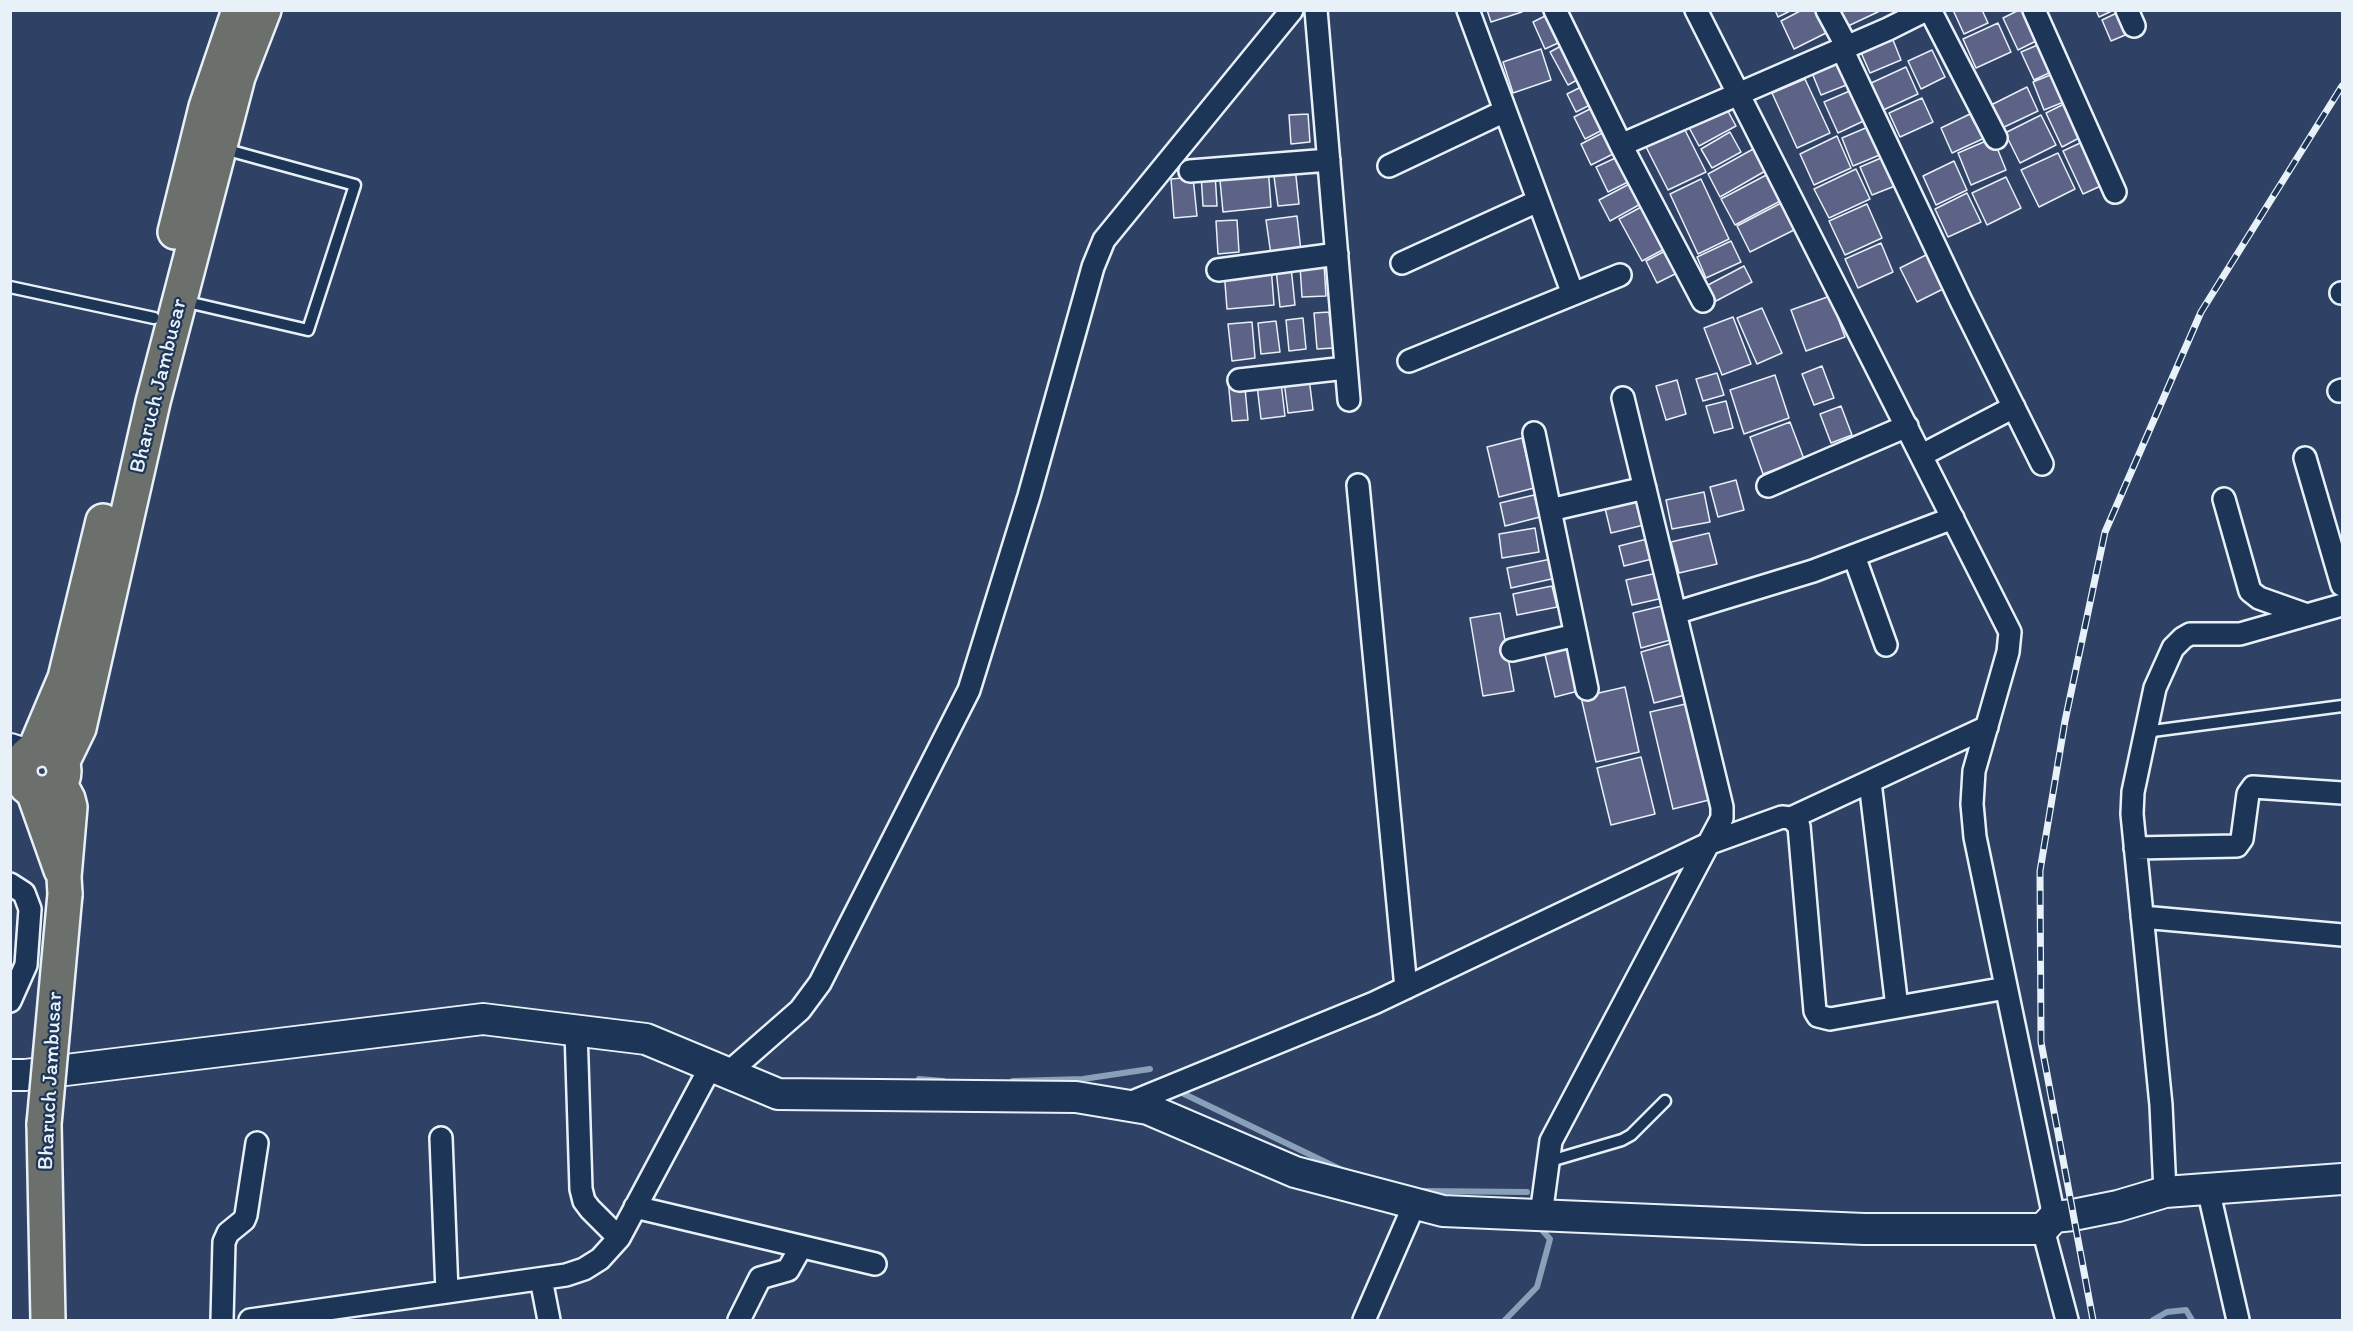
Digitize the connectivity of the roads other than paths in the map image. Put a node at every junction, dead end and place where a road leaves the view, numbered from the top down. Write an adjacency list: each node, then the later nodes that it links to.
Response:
1 (238, 10): 31 (main road, Bharuch Jambusar)
2 (264, 10): 17 (main road, Bharuch Jambusar)
3 (1292, 10): 75 (street)
4 (1316, 10): 18 (street)
5 (1468, 10): 14 (street)
6 (1555, 10): 16 (street)
7 (1696, 10): 13 (street)
8 (1827, 10): 12 (street)
9 (1926, 10): 12 (street)
10 (1930, 10): 15 (street)
11 (2034, 10): 21 (street)
12 (1844, 48): 13 (street); 37 (street)
13 (1739, 94): 16 (street); 38 (street)
14 (1505, 111): 19 (street); 22 (street)
15 (1996, 138)
16 (1620, 145): 30 (street)
17 (220, 148): 29 (main road, Bharuch Jambusar); 29 (lane)
18 (1329, 160): 20 (street); 23 (street)
19 (1389, 166)
20 (1190, 171)
21 (2115, 192)
22 (1538, 201): 24 (street); 28 (street)
23 (1337, 254): 25 (street); 33 (street)
24 (1402, 264)
25 (1218, 270)
26 (1620, 275): 28 (street)
27 (10, 287): 31 (lane)
28 (1573, 294): 32 (street)
29 (180, 300): 61 (main road, Bharuch Jambusar)
30 (1703, 301)
31 (154, 318): 61 (main road, Bharuch Jambusar)
32 (1409, 361)
33 (1346, 368): 34 (street); 36 (street)
34 (1239, 380)
35 (1623, 398): 45 (street)
36 (1349, 400)
37 (2014, 407): 40 (street); 42 (street)
38 (1907, 426): 40 (street); 44 (street)
39 (1534, 433): 47 (street)
40 (1922, 455): 48 (street)
41 (2305, 458): 50 (street)
42 (2042, 464)
43 (1358, 485): 70 (street)
44 (1768, 486)
45 (1645, 488): 47 (street); 52 (street)
46 (2224, 499): 53 (street)
47 (1550, 510): 54 (street)
48 (1953, 518): 49 (street); 59 (street)
49 (1854, 556): 52 (street); 55 (street)
50 (2343, 585)
51 (2343, 605): 53 (street)
52 (1675, 613): 65 (street)
53 (2307, 615): 60 (street)
54 (1576, 635): 56 (street); 57 (street)
55 (1886, 645)
56 (1512, 650)
57 (1587, 689)
58 (2343, 706): 60 (lane)
59 (1987, 726): 62 (street); 71 (street)
60 (2145, 732): 66 (street)
61 (32, 769): 95 (main road, Bharuch Jambusar, bridge)
62 (1870, 782): 64 (street); 73 (street)
63 (2343, 793): 66 (street)
64 (1791, 818): 65 (street); 73 (street)
65 (1710, 843): 70 (street); 81 (street)
66 (2135, 848): 68 (street)
67 (10, 884): 72 (street)
68 (2142, 917): 69 (street); 84 (street)
69 (2343, 935)
70 (1406, 988): 78 (street)
71 (2006, 988): 73 (street); 88 (street)
72 (10, 1001)
73 (1897, 1007)
74 (576, 1030): 75 (street); 76 (street); 89 (street)
75 (720, 1070): 78 (street); 86 (street)
76 (10, 1075)
77 (1665, 1101): 81 (lane)
78 (1125, 1105): 85 (street)
79 (441, 1138): 93 (street)
80 (257, 1143): 96 (street)
81 (1547, 1162): 87 (street)
82 (2343, 1179): 83 (street)
83 (2208, 1189): 84 (street); 101 (street)
84 (2165, 1192): 88 (street)
85 (1415, 1203): 87 (street); 94 (street)
86 (635, 1207): 89 (street); 90 (street)
87 (1541, 1215): 88 (street)
88 (2049, 1223): 100 (street)
89 (619, 1238): 92 (street)
90 (801, 1247): 91 (street); 99 (street)
91 (875, 1264)
92 (541, 1279): 93 (street); 98 (street)
93 (447, 1292): 97 (street)
94 (1367, 1318)
95 (48, 1320)
96 (222, 1320)
97 (250, 1320)
98 (549, 1320)
99 (739, 1320)
100 (2067, 1320)
101 (2238, 1320)

